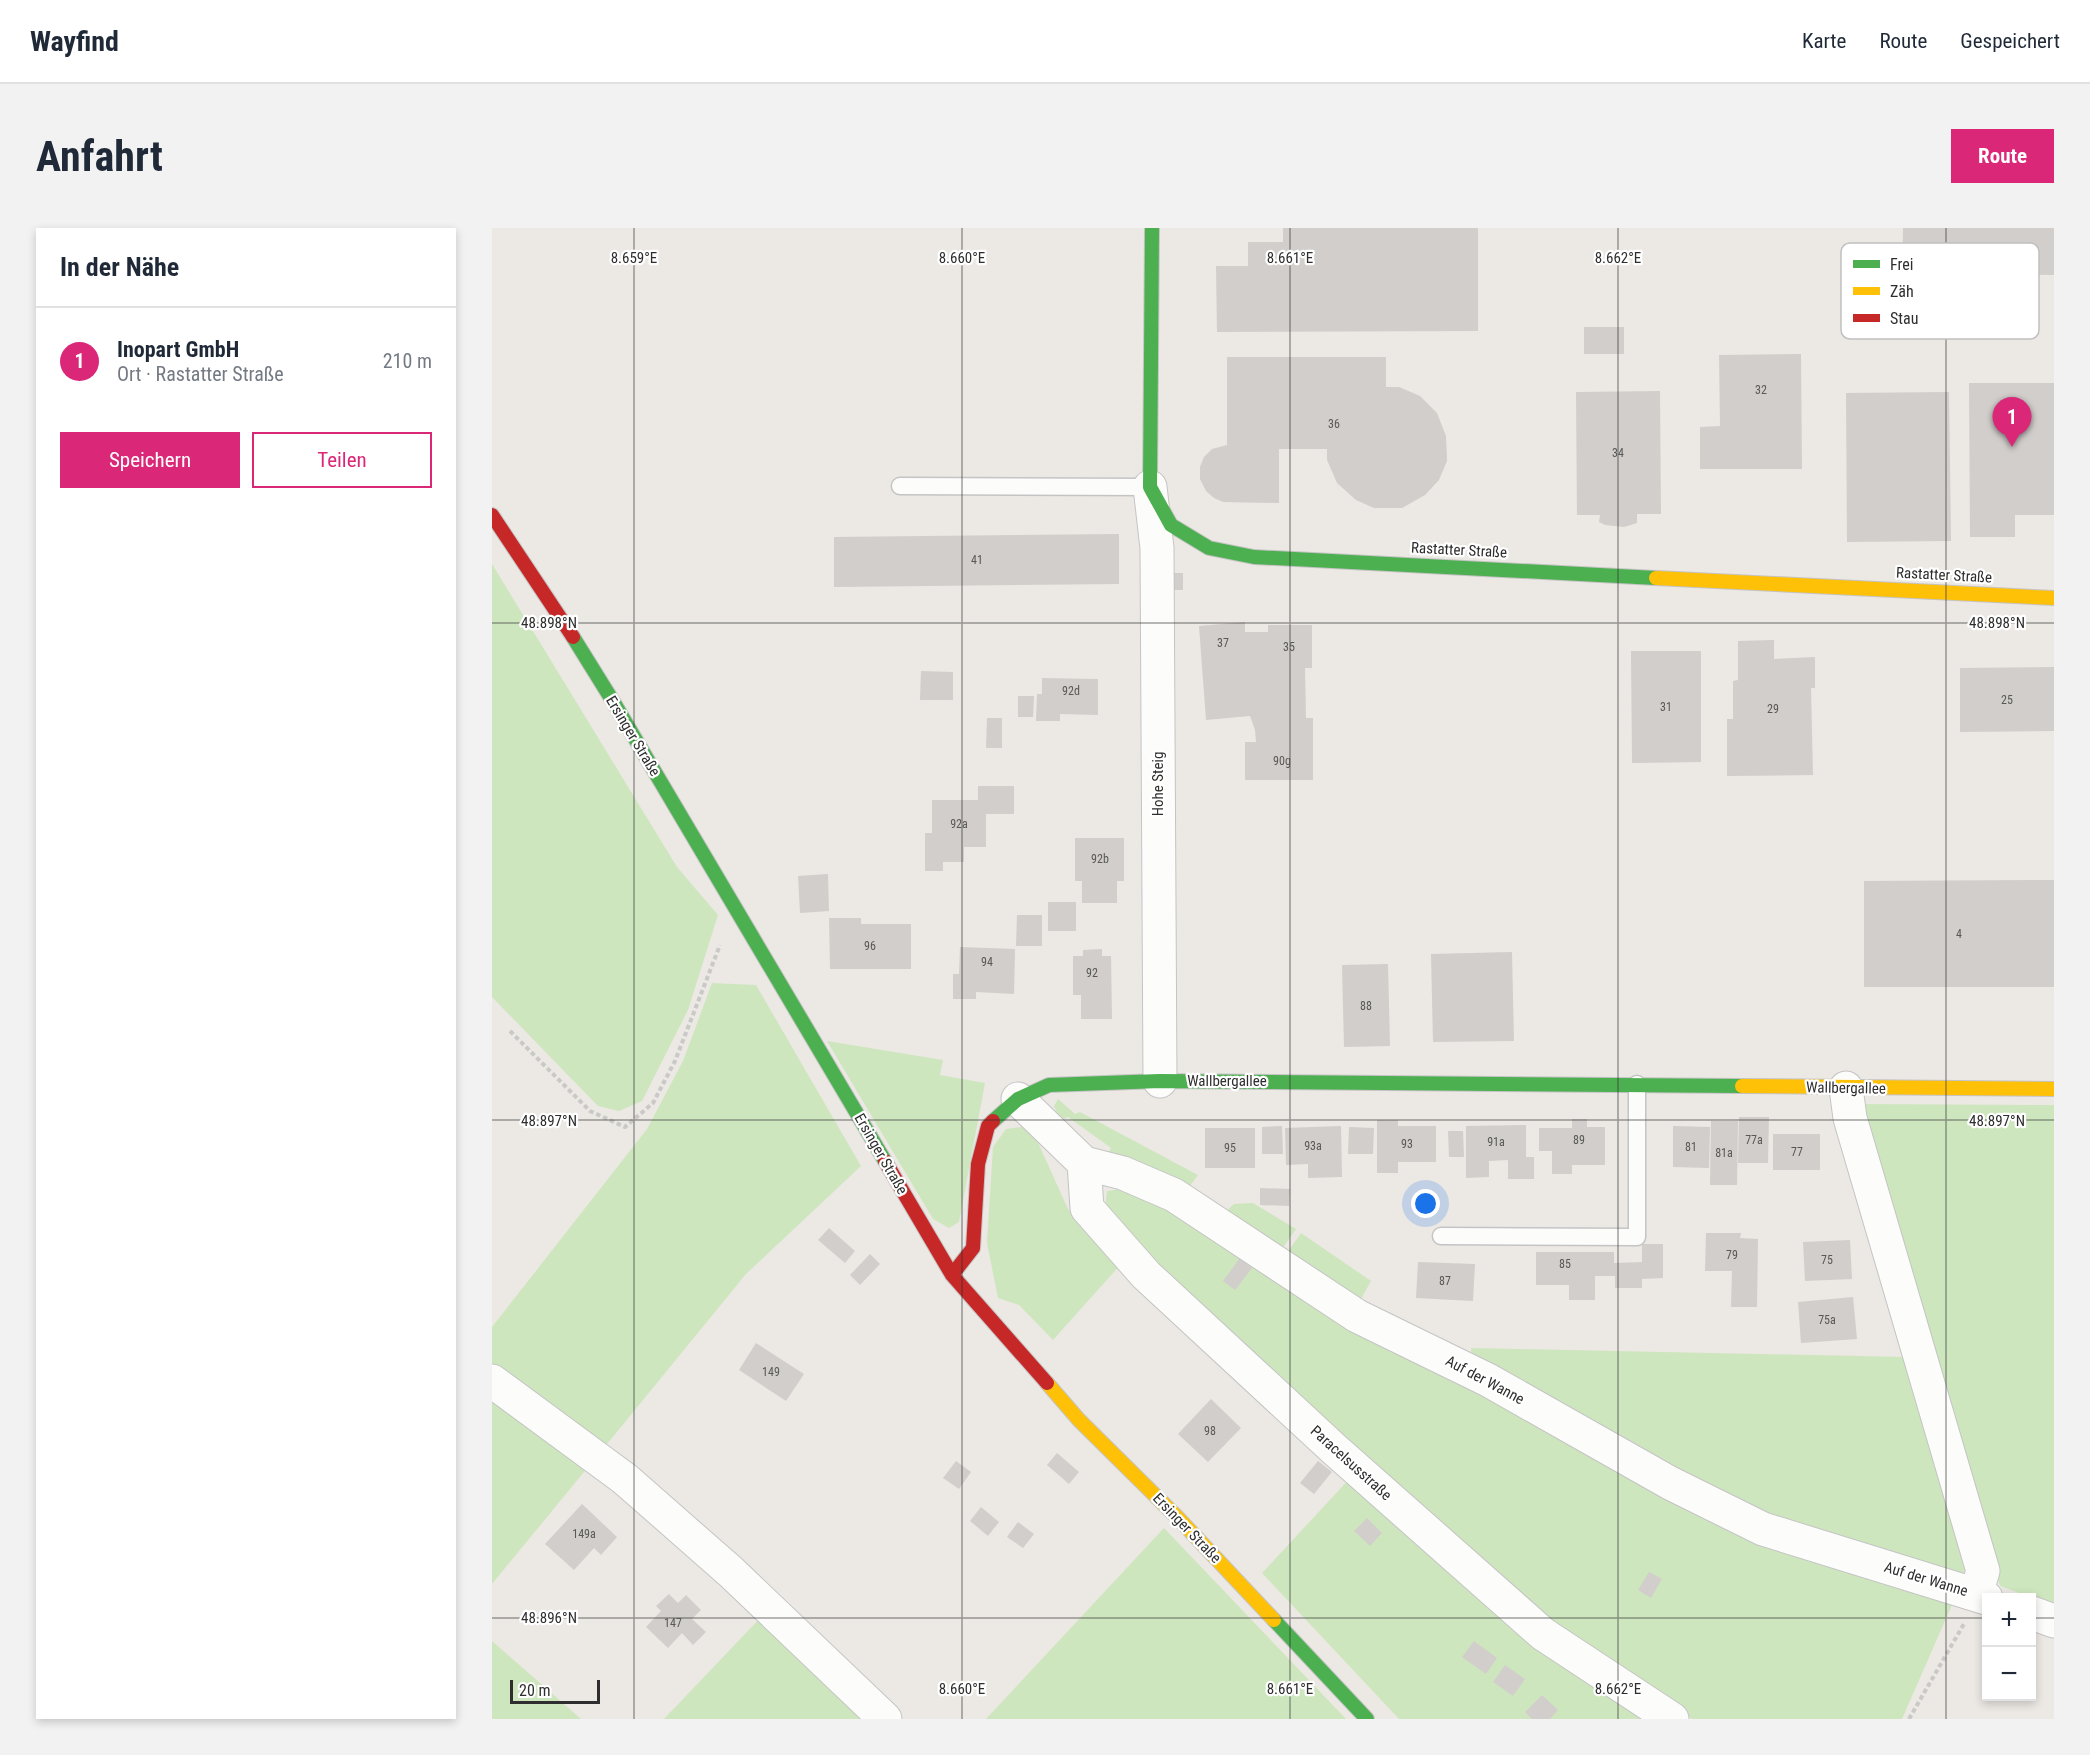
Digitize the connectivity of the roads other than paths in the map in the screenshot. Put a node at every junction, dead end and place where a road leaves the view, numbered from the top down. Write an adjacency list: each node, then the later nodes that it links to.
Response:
1 (1152, 228): 3 (street, Rastatter Straße)
2 (900, 486): 3 (lane)
3 (1150, 487): 5 (street, Rastatter Straße); 6 (street, Hohe Steig)
4 (492, 515): 13 (street, Ersinger Straße)
5 (2054, 598)
6 (1160, 1081): 7 (street, Wallbergallee); 10 (street, Wallbergallee)
7 (1638, 1084): 8 (street, Wallbergallee); 12 (lane)
8 (1846, 1088): 9 (street, Wallbergallee); 15 (street)
9 (2054, 1089)
10 (1018, 1099): 11 (street, Auf der Wanne); 13 (street, Wallbergallee)
11 (1084, 1163): 15 (street, Auf der Wanne); 20 (street, Paracelsusstraße)
12 (1441, 1236)
13 (952, 1275): 19 (street, Ersinger Straße)
14 (492, 1381): 18 (street)
15 (1977, 1602)
16 (2036, 1615): 17 (street)
17 (2054, 1621)
18 (885, 1719)
19 (1367, 1719)
20 (1672, 1719)

